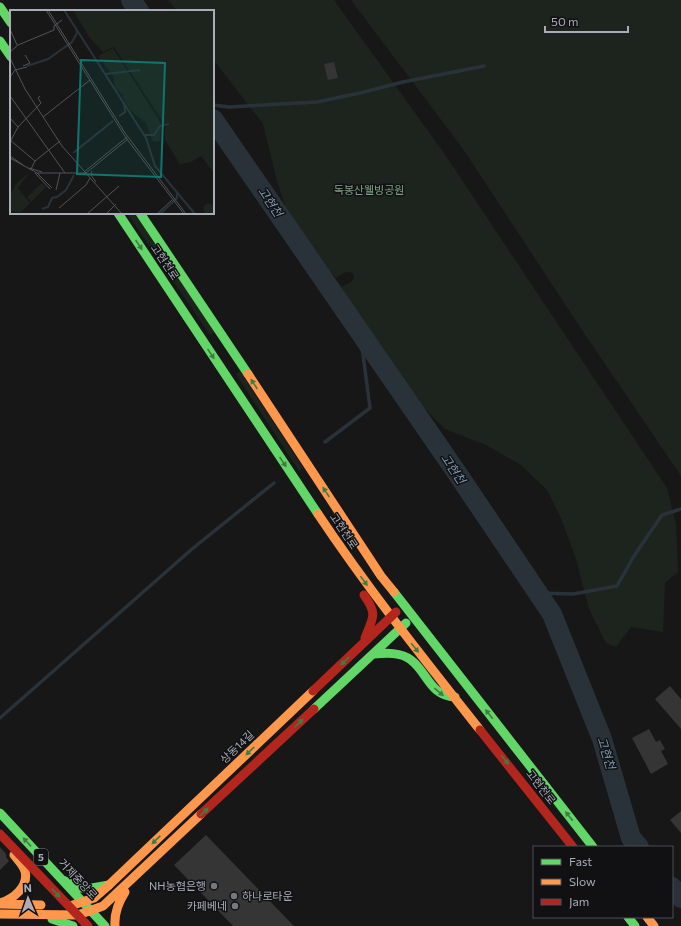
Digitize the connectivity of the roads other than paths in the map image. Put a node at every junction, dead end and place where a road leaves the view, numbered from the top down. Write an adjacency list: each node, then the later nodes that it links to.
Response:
1 (0, 7): 2 (street)
2 (10, 22)
3 (0, 41): 4 (street)
4 (10, 56)
5 (119, 214): 7 (street, 고현천로, one-way to 7)
6 (141, 214): 8 (street, 고현천로, one-way to 6)
7 (346, 556): 9 (street, 고현천로, one-way to 9); 12 (street)
8 (403, 605): 9 (street, 상동14길); 10 (street, 고현천로)
9 (391, 617): 11 (street, 고현천로); 12 (street, 상동14길)
10 (414, 617): 11 (street); 18 (street, 고현천로, one-way to 10)
11 (400, 629): 13 (street); 14 (street, 고현천로, one-way to 14)
12 (364, 643): 22 (street, 상동14길, one-way to 22)
13 (374, 654): 14 (street, one-way to 14); 21 (street, one-way to 13)
14 (455, 697): 17 (street, 고현천로, one-way to 17)
15 (0, 813): 20 (street, 거제중앙로 / 5, one-way to 15)
16 (0, 834): 19 (street, 5)
17 (572, 846)
18 (592, 846)
19 (13, 848): 24 (street); 25 (street, 5, one-way to 25)
20 (62, 880): 22 (street); 23 (street, 거제중앙로 / 5)
21 (130, 882): 26 (street); 33 (street)
22 (110, 885): 23 (street, 상동14길)
23 (83, 901): 25 (street, 상동14길); 26 (street, 거제중앙로 / 5)
24 (0, 903): 25 (street)
25 (68, 906): 28 (street, 5)
26 (91, 911): 28 (street); 32 (street, 거제중앙로 / 5)
27 (0, 915): 28 (street); 30 (street)
28 (78, 915): 31 (street, 5)
29 (629, 918): 34 (street)
30 (73, 926)
31 (88, 926)
32 (105, 926)
33 (115, 926)
34 (635, 926)

